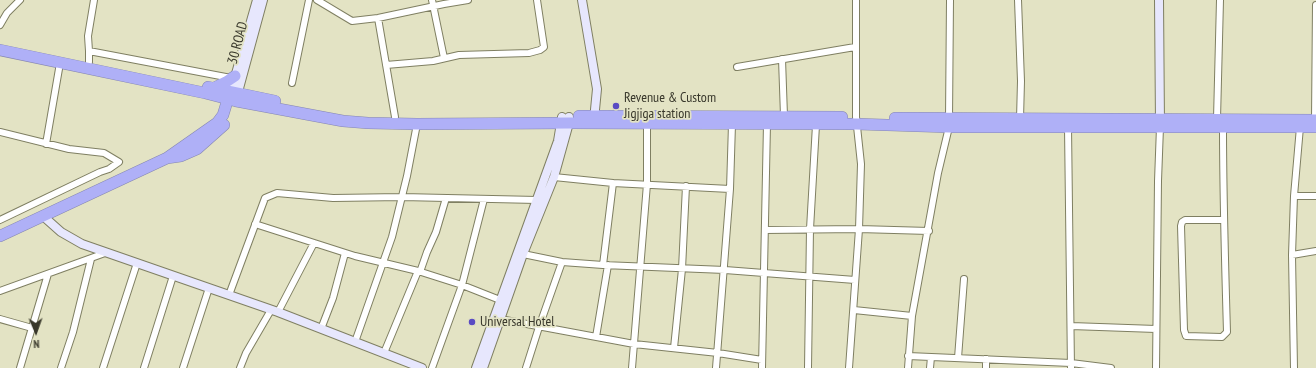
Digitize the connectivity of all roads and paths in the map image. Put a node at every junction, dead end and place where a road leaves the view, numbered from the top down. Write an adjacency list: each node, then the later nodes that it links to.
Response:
1 (20, 0): 19 (street)
2 (94, 0): 23 (street)
3 (257, 0): 29 (main road, 30 ROAD)
4 (263, 0): 32 (main road, 30 ROAD)
5 (309, 0): 30 (street)
6 (317, 0): 18 (street)
7 (468, 0): 16 (street)
8 (537, 0): 24 (street)
9 (582, 0): 35 (main road)
10 (856, 0): 21 (street)
11 (950, 0): 12 (street); 40 (street)
12 (954, 0)
13 (1018, 0): 36 (street)
14 (1159, 0): 41 (main road)
15 (1220, 0): 42 (street)
16 (432, 3): 18 (street); 24 (street)
17 (1316, 5): 39 (street)
18 (378, 18): 27 (street)
19 (0, 24)
20 (0, 43): 23 (highway)
21 (855, 47): 25 (street); 38 (street)
22 (0, 50): 26 (highway)
23 (89, 57): 29 (street); 31 (highway)
24 (444, 58): 27 (street)
25 (782, 59): 28 (street); 33 (street)
26 (60, 63): 32 (highway); 51 (street)
27 (386, 65): 34 (street)
28 (737, 67)
29 (234, 77): 31 (highway); 32 (main road, 30 ROAD)
30 (292, 83)
31 (214, 88): 32 (highway)
32 (233, 96): 34 (highway); 43 (highway); 63 (highway)
33 (784, 116): 35 (highway); 38 (highway)
34 (395, 117): 37 (highway)
35 (595, 119): 37 (highway); 44 (highway)
36 (1020, 119): 40 (highway); 41 (highway)
37 (565, 120): 43 (highway); 52 (main road); 62 (main road)
38 (856, 121): 40 (highway); 47 (highway); 68 (street)
39 (1316, 122): 42 (highway); 49 (highway)
40 (949, 123): 48 (highway); 70 (street)
41 (1160, 123): 42 (highway); 48 (highway); 107 (street)
42 (1220, 123): 49 (highway); 65 (street)
43 (417, 124): 59 (street)
44 (647, 124): 45 (highway); 54 (street)
45 (732, 124): 46 (highway); 56 (street)
46 (767, 124): 47 (highway); 69 (street)
47 (816, 124): 67 (street)
48 (1068, 127): 103 (street)
49 (1300, 127): 57 (street)
50 (0, 132): 51 (street)
51 (46, 144): 64 (street)
52 (554, 177): 53 (street); 76 (main road)
53 (613, 183): 54 (street); 82 (street)
54 (647, 184): 55 (street); 83 (street)
55 (686, 186): 56 (street); 84 (street)
56 (730, 189): 85 (street)
57 (1294, 196): 58 (street); 77 (street)
58 (1316, 196)
59 (402, 197): 60 (street); 66 (street); 80 (street)
60 (446, 198): 61 (street); 86 (street)
61 (484, 199): 62 (street); 93 (street)
62 (537, 200): 97 (main road)
63 (43, 216): 71 (highway); 74 (main road)
64 (0, 220)
65 (1224, 220): 65 (street)
66 (255, 224): 72 (street); 96 (street)
67 (810, 229): 68 (street); 69 (street); 90 (street)
68 (859, 229): 70 (street); 92 (street)
69 (765, 230): 88 (street)
70 (929, 231): 100 (street)
71 (0, 236)
72 (314, 243): 75 (street); 99 (street)
73 (1316, 251): 77 (street)
74 (105, 253): 78 (street); 81 (main road)
75 (346, 253): 80 (street); 106 (street)
76 (523, 254): 79 (street); 102 (main road)
77 (1292, 255): 142 (street)
78 (91, 259): 87 (street); 122 (street)
79 (562, 262): 82 (street); 104 (street)
80 (383, 263): 86 (street); 109 (street)
81 (137, 264): 89 (main road); 123 (street)
82 (606, 265): 83 (street); 108 (street)
83 (641, 266): 84 (street); 110 (street)
84 (682, 269): 85 (street); 111 (street)
85 (725, 270): 88 (street); 113 (street)
86 (419, 271): 93 (street); 112 (street)
87 (48, 274): 95 (street); 105 (street)
88 (764, 274): 90 (street); 118 (street)
89 (173, 276): 94 (main road); 124 (street)
90 (809, 277): 92 (street); 135 (street)
91 (964, 279): 116 (street)
92 (856, 280): 98 (street)
93 (462, 285): 97 (street); 128 (street)
94 (209, 288): 96 (main road); 125 (street)
95 (0, 291)
96 (229, 295): 99 (main road)
97 (500, 300): 129 (main road)
98 (854, 310): 100 (street); 136 (street)
99 (275, 311): 106 (main road); 126 (street)
100 (912, 316): 114 (street)
101 (0, 319): 105 (street)
102 (500, 319): 104 (street); 130 (main road)
103 (1071, 326): 107 (street); 119 (street)
104 (539, 327): 108 (street); 120 (street)
105 (32, 328): 121 (street)
106 (321, 329): 109 (main road)
107 (1156, 329): 141 (street)
108 (596, 337): 110 (street)
109 (355, 342): 112 (main road)
110 (634, 344): 111 (street); 132 (street)
111 (674, 348): 113 (street)
112 (384, 353): 127 (main road)
113 (718, 353): 118 (street); 133 (street)
114 (908, 356): 115 (street); 137 (street)
115 (931, 357): 116 (street); 138 (street)
116 (958, 358): 117 (street)
117 (986, 359): 119 (street); 139 (street)
118 (762, 360): 134 (street)
119 (1071, 365): 140 (street)
120 (526, 367): 131 (street)
121 (20, 368)
122 (61, 368)
123 (102, 368)
124 (144, 368)
125 (184, 368)
126 (240, 368)
127 (422, 368)
128 (432, 368)
129 (476, 368)
130 (483, 368)
131 (533, 368)
132 (632, 368)
133 (716, 368)
134 (762, 368)
135 (808, 368)
136 (849, 368)
137 (908, 368)
138 (930, 368)
139 (986, 368)
140 (1111, 368)
141 (1156, 368)
142 (1294, 368)

